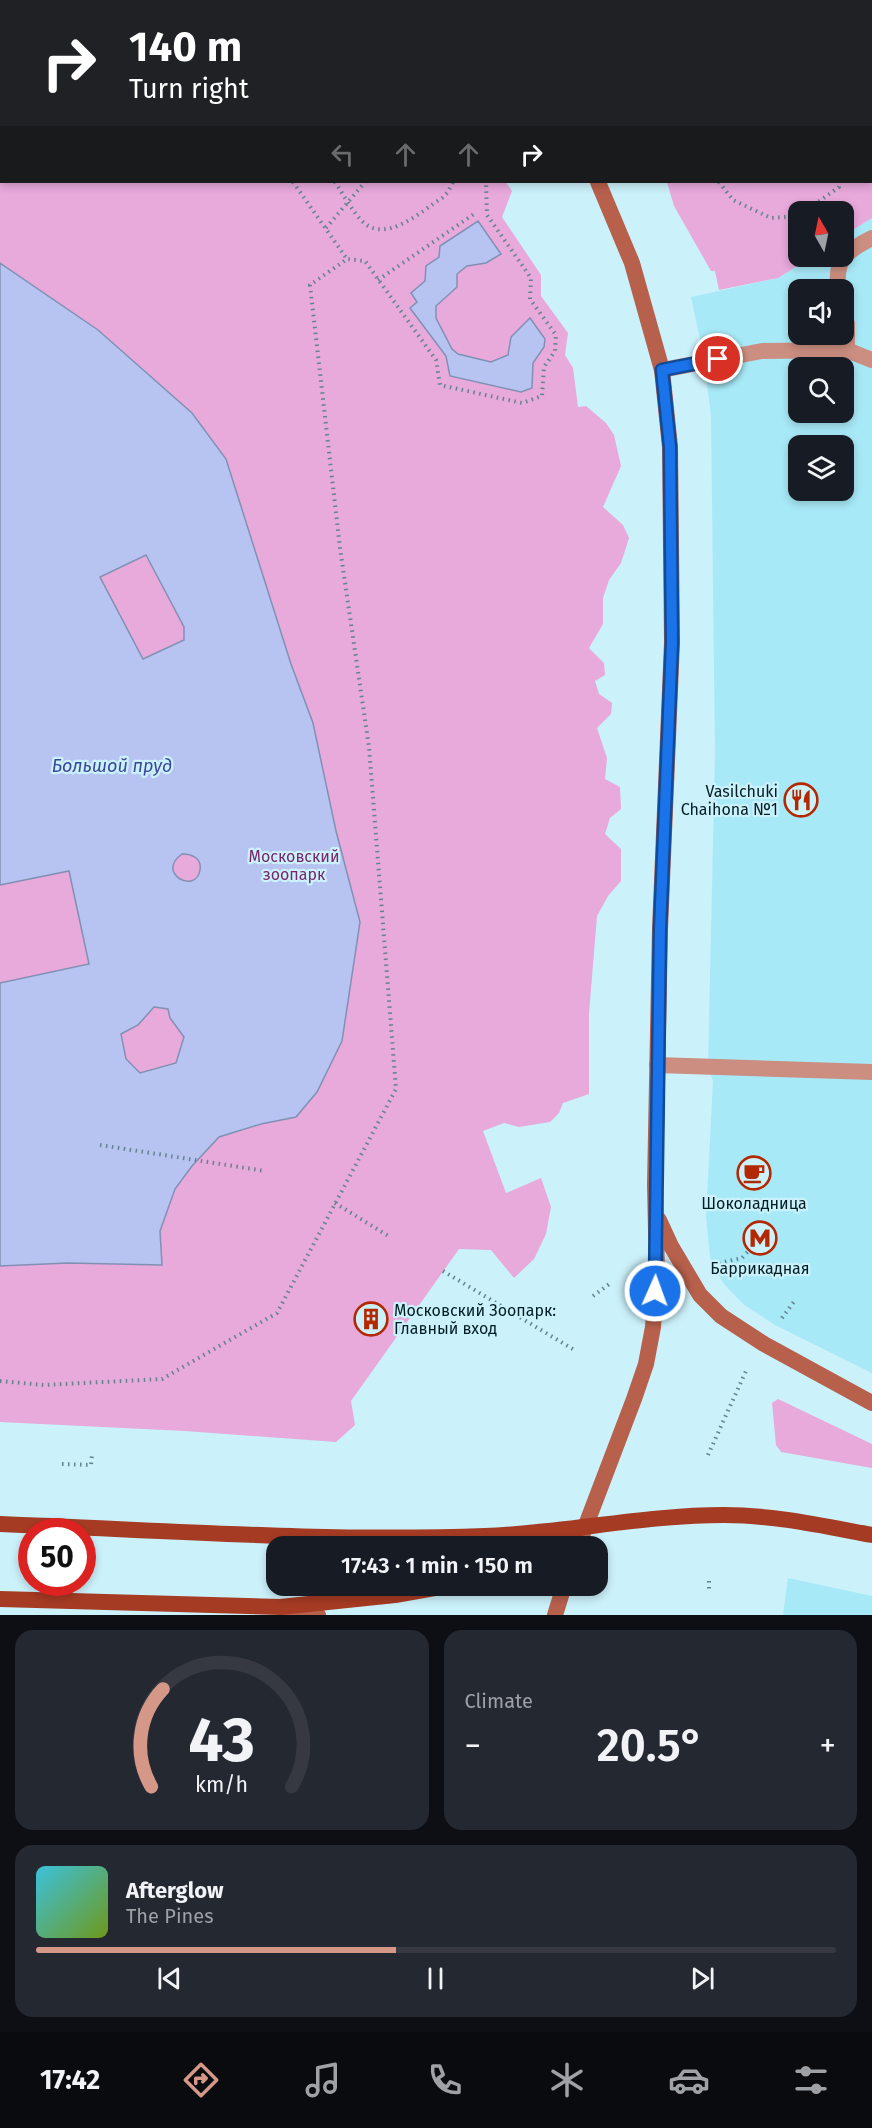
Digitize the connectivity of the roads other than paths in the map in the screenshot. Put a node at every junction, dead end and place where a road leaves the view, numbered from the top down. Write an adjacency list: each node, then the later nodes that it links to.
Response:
1 (598, 183): 7 (main road)
2 (872, 238): 3 (lane)
3 (838, 279)
4 (847, 345): 5 (lane)
5 (847, 350): 6 (lane); 7 (lane)
6 (872, 360)
7 (662, 370): 8 (main road)
8 (657, 1065): 9 (lane); 10 (main road)
9 (872, 1072)
10 (656, 1212): 11 (main road); 13 (main road)
11 (872, 1403)
12 (0, 1524): 13 (main road)
13 (586, 1527): 14 (main road); 15 (main road); 16 (main road)
14 (872, 1535)
15 (568, 1536)
16 (582, 1536)
17 (384, 1596): 20 (main road)
18 (561, 1596): 22 (main road)
19 (0, 1599): 20 (main road)
20 (280, 1607): 21 (main road)
21 (318, 1615)
22 (555, 1615)

